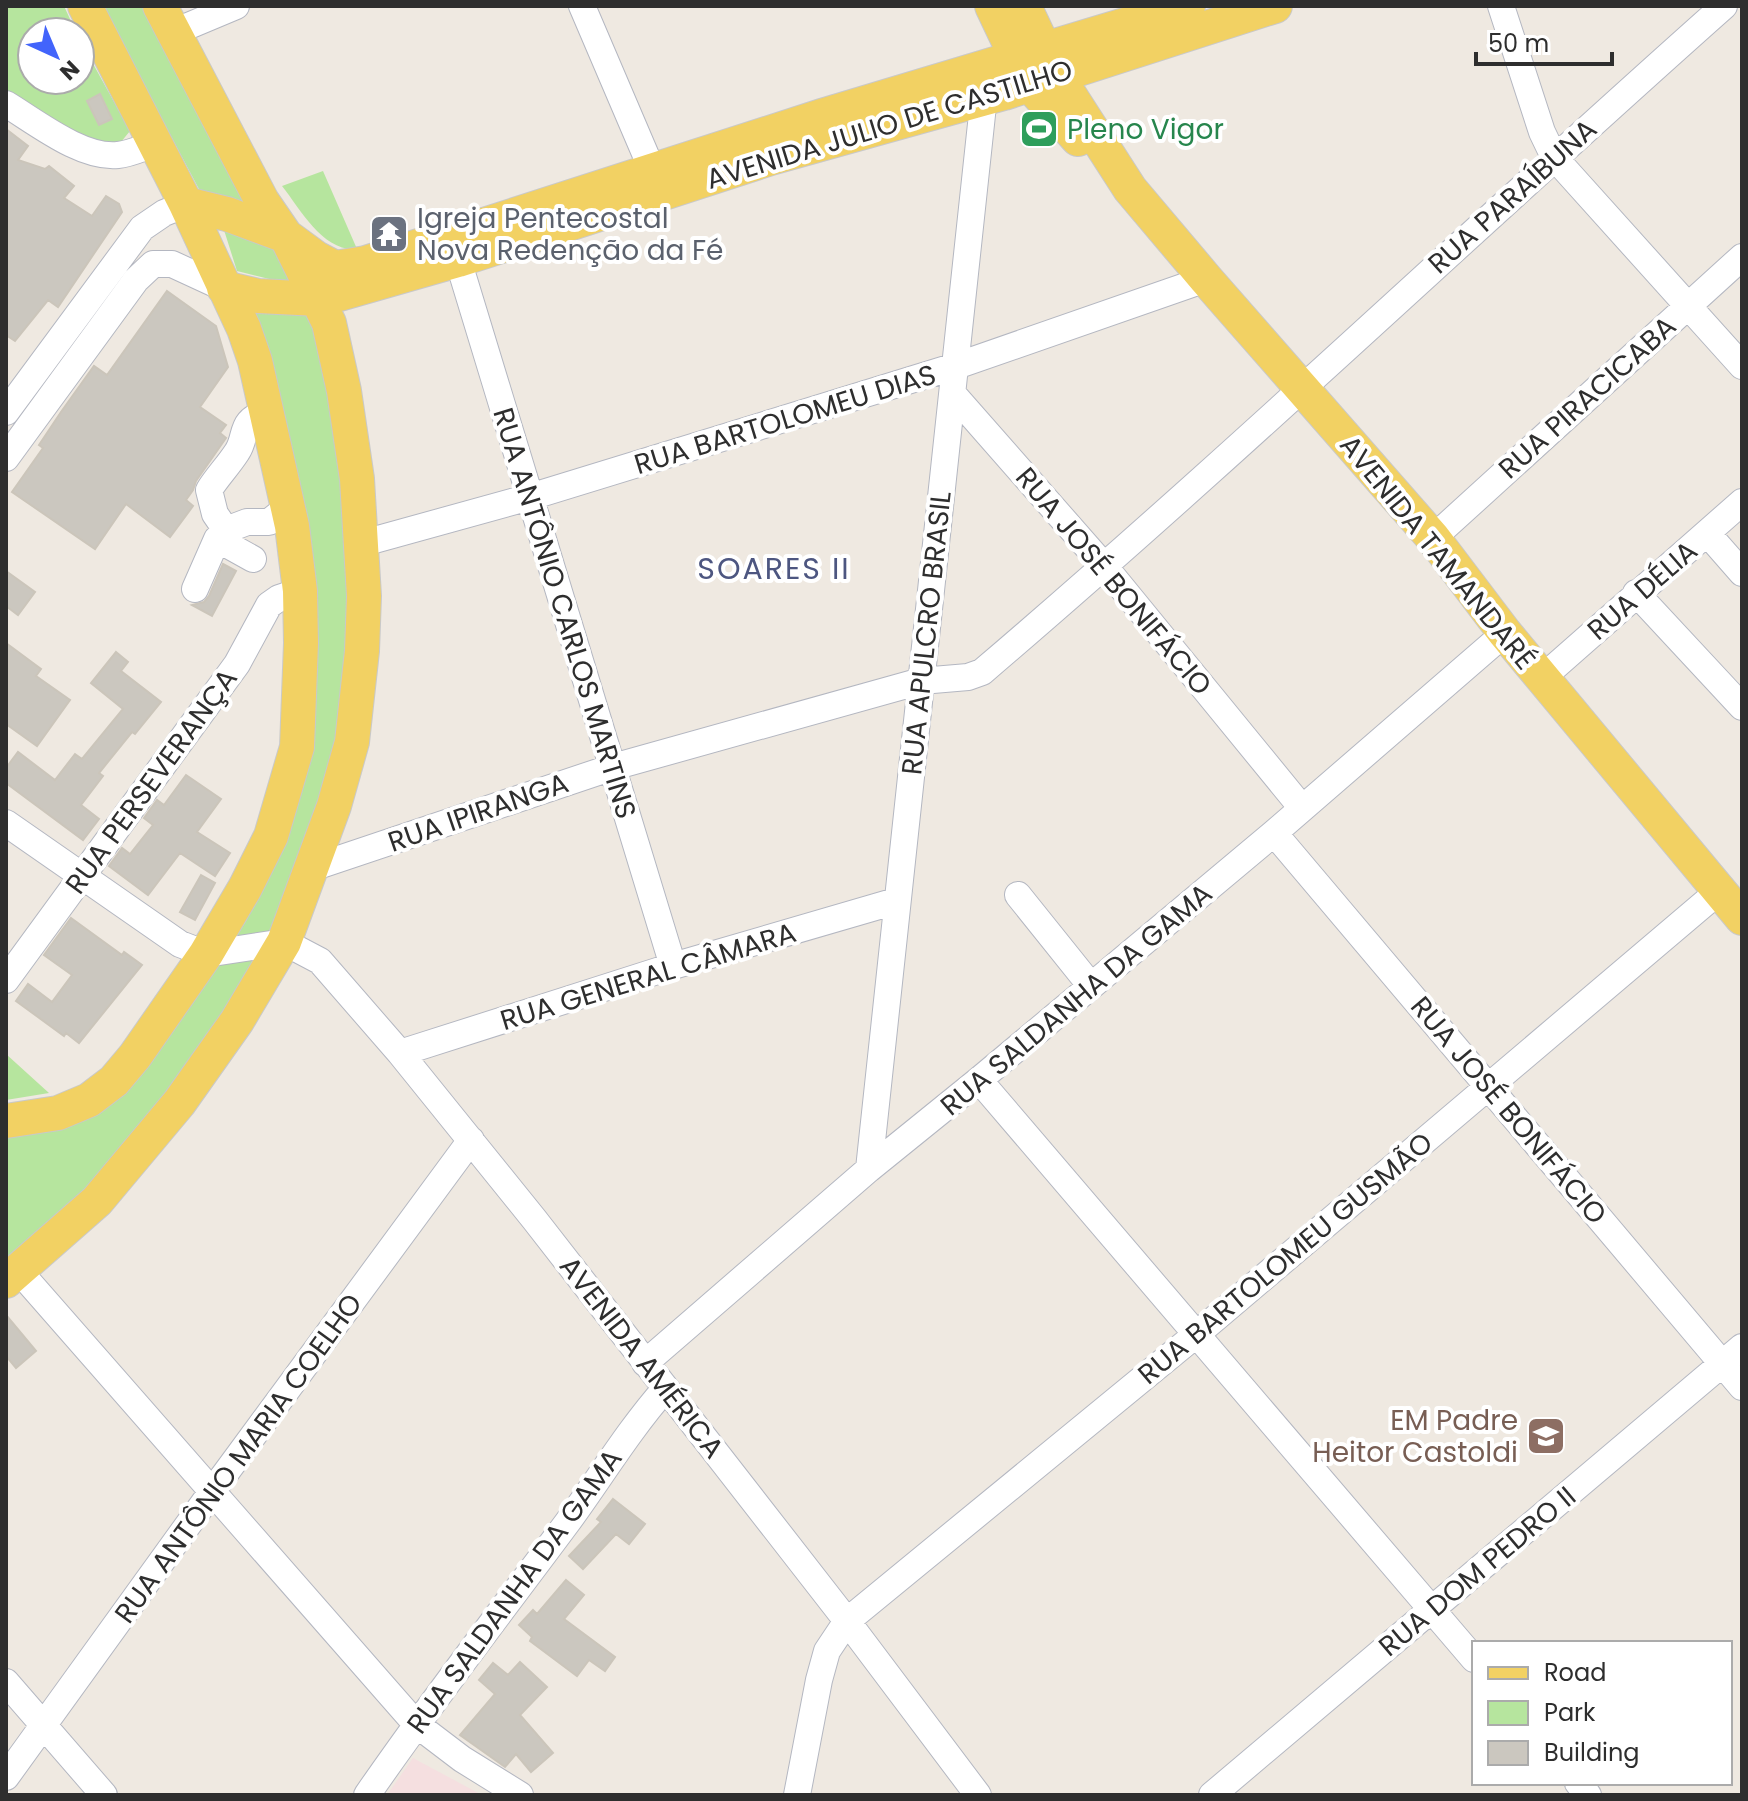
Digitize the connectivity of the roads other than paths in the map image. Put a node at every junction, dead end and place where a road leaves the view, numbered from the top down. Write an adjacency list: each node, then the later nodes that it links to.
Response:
1 (85, 6): 13 (main road)
2 (236, 6): 9 (street)
3 (582, 6): 15 (street)
4 (1188, 6): 10 (main road, AVENIDA JULIO DE CASTILHO)
5 (1275, 6): 10 (main road, AVENIDA JULIO DE CASTILHO)
6 (1501, 6): 14 (street)
7 (1724, 6): 14 (street, RUA PARAÍBUNA)
8 (1015, 7): 10 (main road, AVENIDA TAMANDARÉ)
9 (166, 13): 17 (main road)
10 (1035, 66): 11 (main road, AVENIDA JULIO DE CASTILHO); 15 (main road, AVENIDA JULIO DE CASTILHO); 20 (main road, AVENIDA TAMANDARÉ)
11 (984, 96): 19 (main road, AVENIDA JULIO DE CASTILHO); 24 (street, RUA APULCRO BRASIL)
12 (6, 104): 13 (street)
13 (154, 144): 16 (main road)
14 (1554, 157): 23 (street); 26 (street, RUA PARAÍBUNA)
15 (653, 172): 17 (main road, AVENIDA JULIO DE CASTILHO)
16 (186, 204): 17 (main road, AVENIDA JULIO DE CASTILHO); 21 (main road); 28 (street)
17 (286, 236): 22 (main road)
18 (1742, 257): 23 (street, RUA PIRACICABA)
19 (458, 260): 22 (main road, AVENIDA JULIO DE CASTILHO); 31 (street, RUA ANTÔNIO CARLOS MARTINS)
20 (1206, 279): 24 (street, RUA BARTOLOMEU DIAS); 26 (main road, AVENIDA TAMANDARÉ)
21 (224, 288): 22 (main road, AVENIDA JULIO DE CASTILHO); 29 (main road); 30 (street)
22 (319, 299): 37 (main road)
23 (1689, 305): 25 (street); 36 (street, RUA PIRACICABA)
24 (956, 366): 27 (street, RUA APULCRO BRASIL); 31 (street, RUA BARTOLOMEU DIAS)
25 (1742, 366)
26 (1302, 389): 36 (main road, AVENIDA TAMANDARÉ); 39 (street, RUA PARAÍBUNA)
27 (953, 394): 39 (street, RUA JOSÉ BONIFÁCIO); 46 (street, RUA APULCRO BRASIL)
28 (6, 412)
29 (268, 413): 33 (main road); 35 (street)
30 (6, 458)
31 (530, 497): 37 (street, RUA BARTOLOMEU DIAS); 48 (street, RUA ANTÔNIO CARLOS MARTINS)
32 (1742, 502): 34 (street, RUA DÉLIA)
33 (288, 507): 35 (street); 42 (main road)
34 (1707, 533): 40 (street); 43 (street, RUA DÉLIA)
35 (222, 534): 38 (street); 41 (street)
36 (1433, 538): 44 (main road, AVENIDA TAMANDARÉ)
37 (360, 544): 52 (main road)
38 (253, 559)
39 (1105, 567): 46 (street, RUA IPIRANGA); 49 (street, RUA JOSÉ BONIFÁCIO)
40 (1742, 573)
41 (195, 589)
42 (300, 591): 53 (street, RUA PERSEVERANÇA); 59 (main road)
43 (1636, 593): 45 (street, RUA DÉLIA); 47 (street)
44 (1505, 633): 45 (main road, AVENIDA TAMANDARÉ); 49 (street, RUA SALDANHA DA GAMA)
45 (1542, 678): 54 (main road, AVENIDA TAMANDARÉ)
46 (921, 681): 48 (street, RUA IPIRANGA); 56 (street, RUA APULCRO BRASIL)
47 (1742, 707)
48 (613, 767): 52 (street, RUA IPIRANGA); 60 (street, RUA ANTÔNIO CARLOS MARTINS)
49 (1302, 808): 51 (street, RUA SALDANHA DA GAMA)
50 (6, 823): 53 (street)
51 (1274, 833): 62 (street, RUA SALDANHA DA GAMA); 65 (street, RUA JOSÉ BONIFÁCIO)
52 (312, 868): 58 (main road)
53 (81, 877): 59 (street); 61 (street, RUA PERSEVERANÇA)
54 (1719, 891): 57 (main road, AVENIDA TAMANDARÉ); 65 (street, RUA BARTOLOMEU GUSMÃO)
55 (1018, 895): 62 (street)
56 (896, 901): 60 (street, RUA GENERAL CÂMARA); 68 (street, RUA APULCRO BRASIL)
57 (1742, 918)
58 (284, 942): 59 (street); 63 (street, AVENIDA AMÉRICA); 69 (main road)
59 (206, 954): 66 (main road)
60 (673, 966): 63 (street, RUA GENERAL CÂMARA)
61 (6, 980)
62 (1091, 986): 64 (street, RUA SALDANHA DA GAMA)
63 (400, 1053): 67 (street, AVENIDA AMÉRICA)
64 (979, 1080): 68 (street, RUA SALDANHA DA GAMA); 70 (street)
65 (1489, 1086): 70 (street, RUA BARTOLOMEU GUSMÃO); 71 (street, RUA JOSÉ BONIFÁCIO)
66 (6, 1121)
67 (471, 1140): 72 (street, AVENIDA AMÉRICA); 75 (street, RUA ANTÔNIO MARIA COELHO)
68 (869, 1169): 72 (street, RUA SALDANHA DA GAMA)
69 (12, 1276): 75 (street)
70 (1198, 1333): 76 (street); 77 (street, RUA BARTOLOMEU GUSMÃO)
71 (1732, 1356): 73 (street, RUA JOSÉ BONIFÁCIO); 76 (street, RUA DOM PEDRO II)
72 (645, 1363): 74 (street, AVENIDA AMÉRICA)
73 (1742, 1387)
74 (665, 1389): 77 (street, AVENIDA AMÉRICA); 80 (street, RUA SALDANHA DA GAMA)
75 (211, 1493): 80 (street); 81 (street, RUA ANTÔNIO MARIA COELHO)
76 (1432, 1609): 78 (street); 88 (street, RUA DOM PEDRO II)
77 (847, 1621): 86 (street, RUA BARTOLOMEU GUSMÃO); 87 (street, AVENIDA AMÉRICA)
78 (1472, 1657)
79 (6, 1682): 81 (street)
80 (416, 1724): 84 (street, RUA SALDANHA DA GAMA); 85 (street)
81 (43, 1726): 82 (street, RUA ANTÔNIO MARIA COELHO); 83 (street)
82 (6, 1777)
83 (104, 1795)
84 (367, 1795)
85 (520, 1795)
86 (797, 1795)
87 (978, 1795)
88 (1212, 1795)

